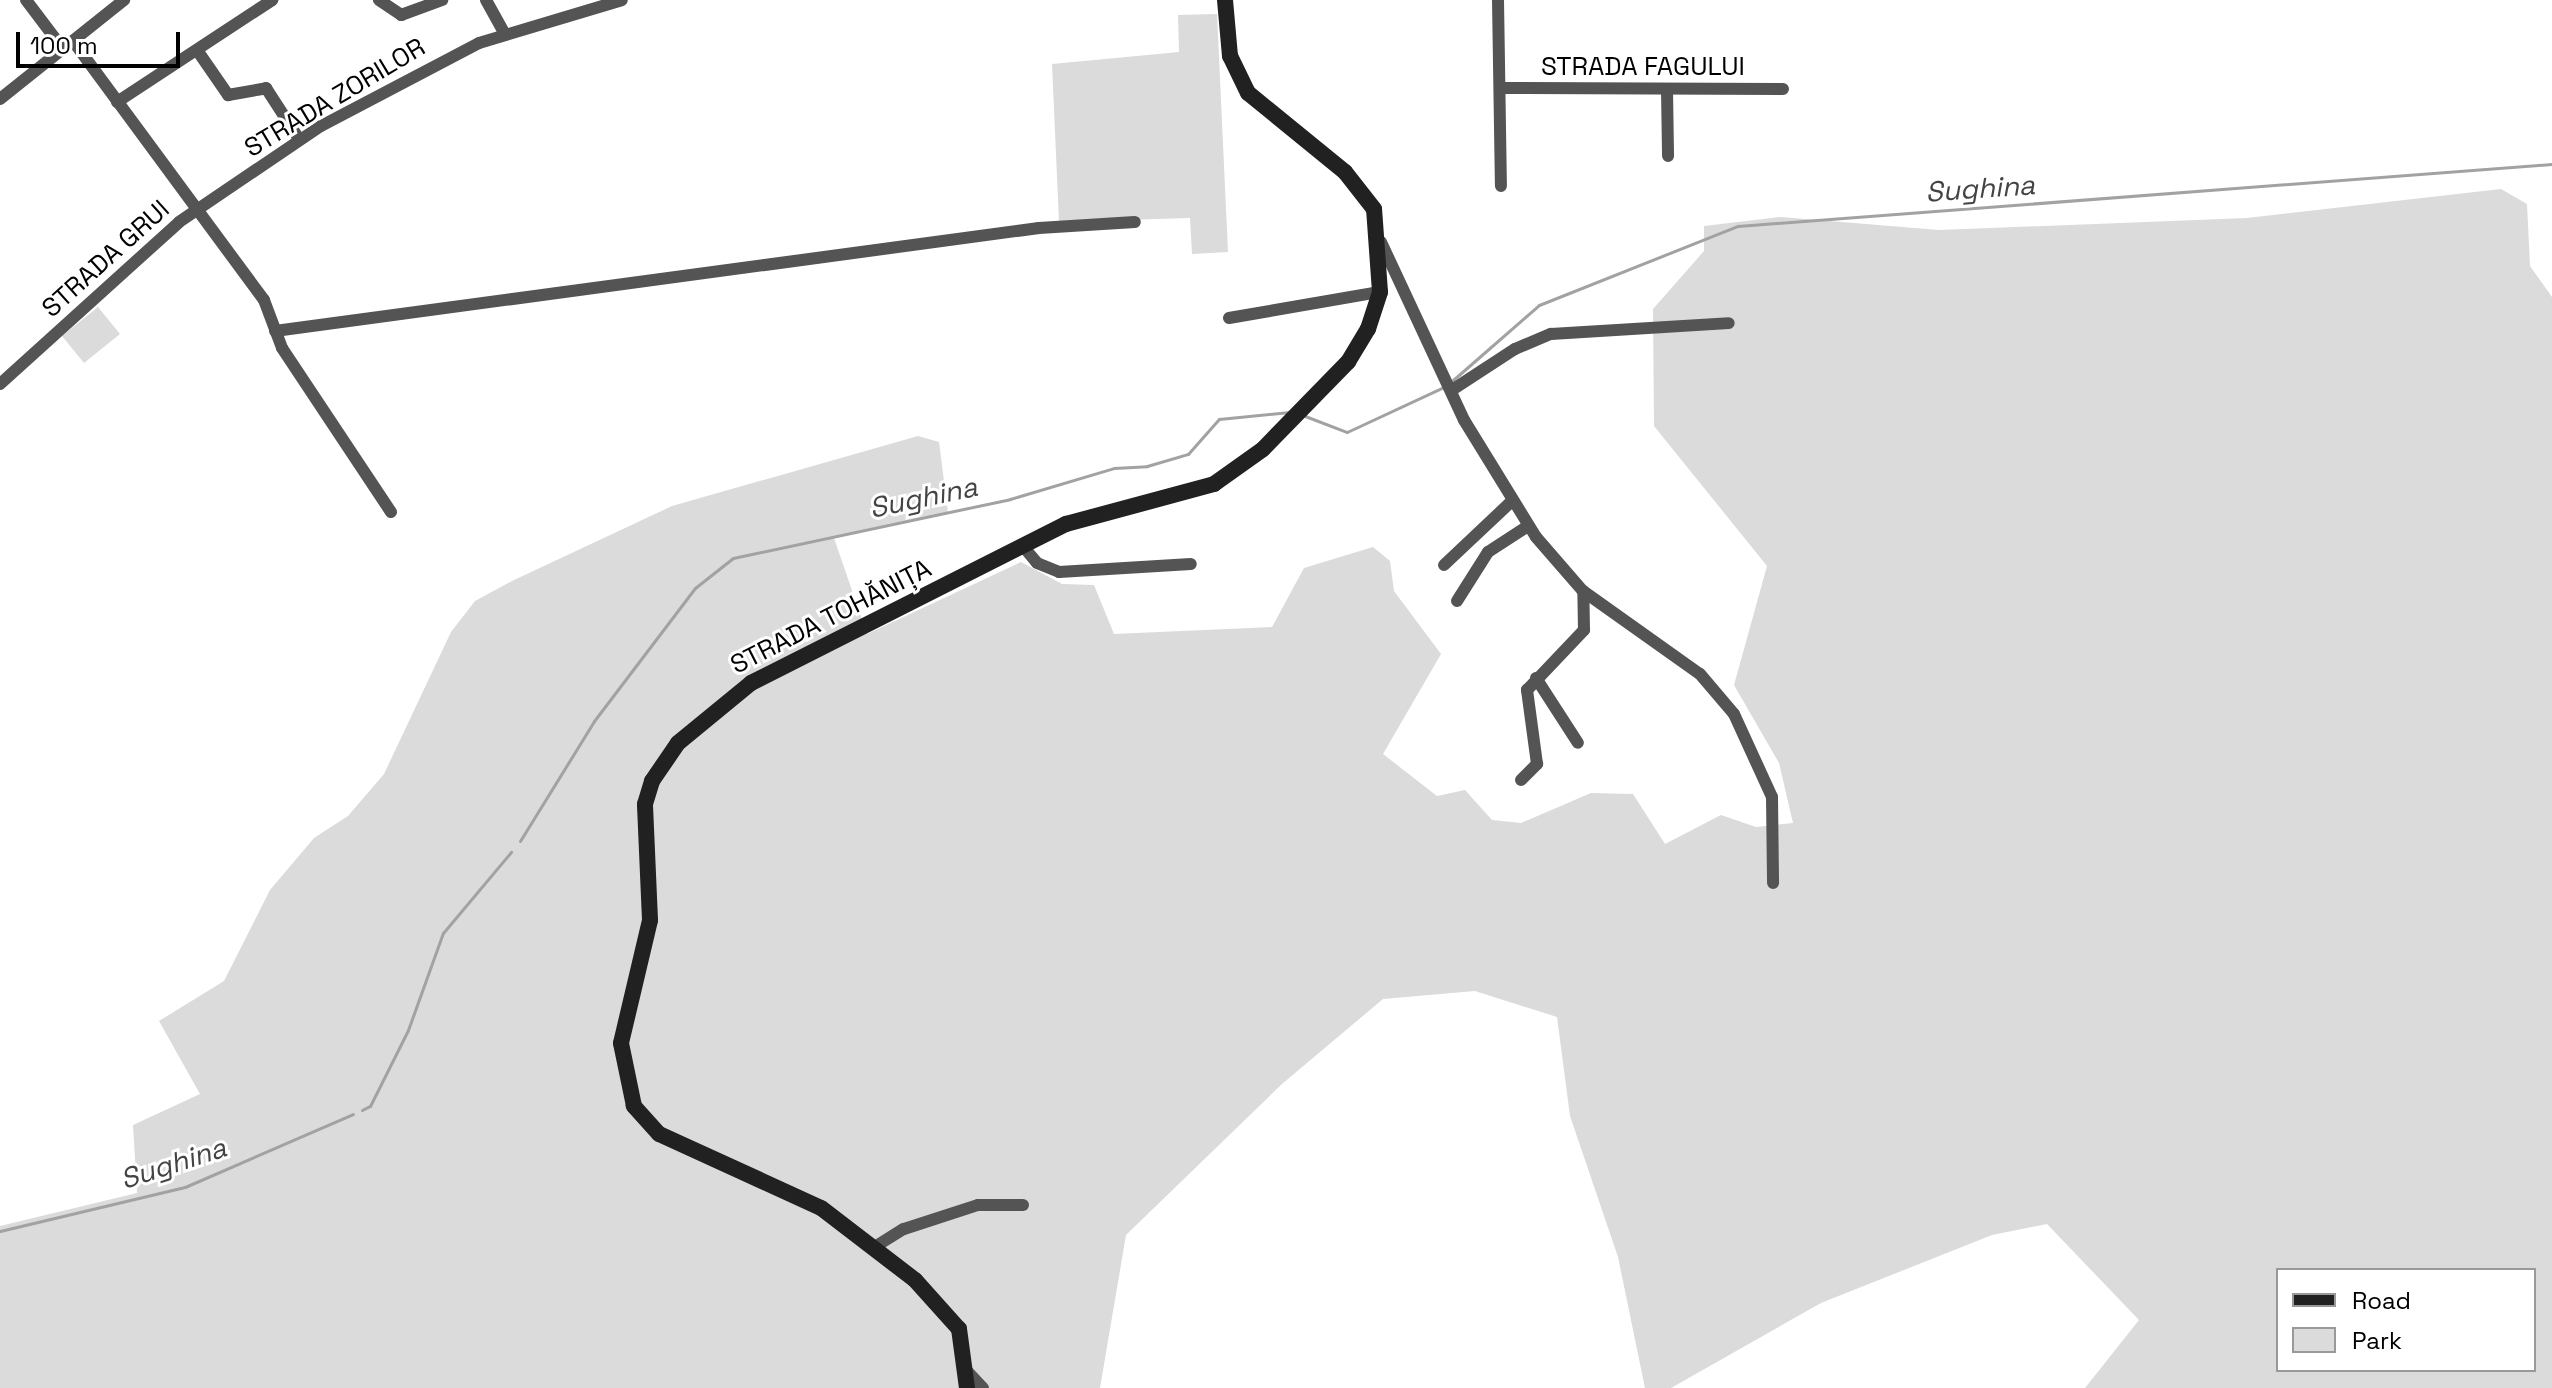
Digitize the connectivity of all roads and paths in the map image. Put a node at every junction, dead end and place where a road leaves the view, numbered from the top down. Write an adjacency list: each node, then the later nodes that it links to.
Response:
1 (26, 0): 11 (street, STRADA GRUI)
2 (124, 0): 11 (street)
3 (272, 0): 12 (street)
4 (379, 0): 5 (street)
5 (442, 0)
6 (486, 0): 10 (street)
7 (622, 0): 10 (street, STRADA ZORILOR)
8 (1225, 0): 23 (main road, STRADA TOHĂNIȚA)
9 (1498, 0): 13 (street, STRADA FAGULUI)
10 (504, 33): 18 (street, STRADA ZORILOR)
11 (68, 45): 16 (street); 17 (street, STRADA GRUI)
12 (197, 50): 17 (street); 18 (street)
13 (1503, 88): 15 (street, STRADA FAGULUI); 20 (street, STRADA FAGULUI)
14 (1783, 89): 15 (street, STRADA FAGULUI)
15 (1667, 90): 19 (street)
16 (0, 99)
17 (117, 102): 21 (street, STRADA GRUI)
18 (299, 139): 21 (street, STRADA ZORILOR)
19 (1668, 156)
20 (1501, 186)
21 (193, 211): 27 (street); 28 (street, STRADA GRUI)
22 (1135, 222): 27 (street)
23 (1381, 242): 24 (main road, STRADA TOHĂNIȚA); 29 (street)
24 (1380, 292): 25 (street); 33 (main road, STRADA TOHĂNIȚA)
25 (1229, 318)
26 (1729, 323): 29 (street)
27 (275, 331): 31 (street)
28 (0, 384)
29 (1452, 390): 30 (street)
30 (1512, 501): 32 (street); 35 (street)
31 (391, 512)
32 (1528, 526): 36 (street); 37 (street)
33 (1022, 545): 34 (street); 43 (main road, STRADA TOHĂNIȚA)
34 (1191, 564)
35 (1444, 565)
36 (1583, 591): 38 (street); 41 (street)
37 (1457, 601)
38 (1536, 678): 39 (street); 40 (street)
39 (1578, 743)
40 (1521, 780)
41 (1773, 883)
42 (1023, 1205): 43 (street)
43 (873, 1248): 44 (main road, STRADA TOHĂNIȚA)
44 (968, 1380): 45 (street)
45 (983, 1388)

